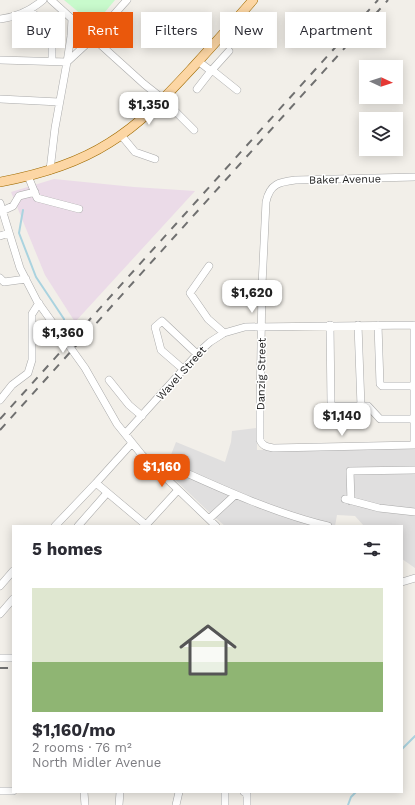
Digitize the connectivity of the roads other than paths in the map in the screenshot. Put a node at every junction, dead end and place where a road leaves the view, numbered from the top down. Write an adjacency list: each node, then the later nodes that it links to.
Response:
1 (43, 0): 5 (street)
2 (51, 0): 8 (street)
3 (127, 0): 6 (street)
4 (253, 0): 14 (main road)
5 (30, 10): 7 (street); 13 (street)
6 (117, 12)
7 (0, 19)
8 (72, 19): 15 (street)
9 (83, 48): 15 (street)
10 (105, 48): 20 (street)
11 (229, 51): 16 (street)
12 (0, 60): 13 (street)
13 (52, 61): 15 (street)
14 (198, 61): 16 (street); 20 (main road)
15 (67, 62): 21 (street)
16 (211, 70): 17 (street); 18 (street)
17 (197, 89)
18 (237, 90)
19 (0, 99): 21 (street)
20 (163, 99): 22 (street); 23 (main road)
21 (59, 102): 25 (street)
22 (194, 130)
23 (121, 135): 24 (street); 25 (main road)
24 (155, 159)
25 (50, 170): 26 (main road)
26 (28, 176): 28 (main road); 30 (street)
27 (415, 178): 29 (street, Baker Avenue)
28 (0, 182)
29 (275, 185): 44 (street, Danzig Street)
30 (35, 192): 32 (street); 33 (street)
31 (0, 203): 33 (street)
32 (79, 209)
33 (2, 211): 34 (street)
34 (9, 233): 35 (street); 38 (street)
35 (0, 236)
36 (209, 266): 45 (street)
37 (0, 278): 38 (street)
38 (26, 279): 39 (street)
39 (39, 303): 50 (street); 55 (street)
40 (415, 324): 43 (street, Wavel Street); 49 (street)
41 (330, 325): 42 (street, Wavel Street); 44 (street, Wavel Street); 51 (street)
42 (358, 325): 43 (street, Wavel Street); 51 (street)
43 (378, 325): 49 (street)
44 (262, 326): 45 (street, Wavel Street); 57 (street, Danzig Street)
45 (224, 332): 46 (street, Wavel Street)
46 (197, 354): 47 (street, Wavel Street); 47 (street)
47 (183, 369): 52 (street, Wavel Street)
48 (108, 380): 52 (street)
49 (414, 386): 53 (street)
50 (0, 400)
51 (361, 406): 53 (street)
52 (142, 416): 55 (street, Wavel Street)
53 (414, 419): 54 (street)
54 (415, 427): 57 (street)
55 (125, 434): 56 (street)
56 (132, 443): 60 (street); 61 (street)
57 (415, 445)
58 (171, 466): 63 (street)
59 (415, 470): 64 (street)
60 (96, 483): 62 (street); 67 (street)
61 (178, 490): 65 (street); 70 (street)
62 (107, 493): 68 (street); 69 (street)
63 (235, 495): 65 (street); 66 (street)
64 (415, 512)
65 (209, 519): 71 (street)
66 (312, 524)
67 (56, 525)
68 (79, 525)
69 (144, 525)
70 (146, 525)
71 (215, 525)
72 (12, 572): 75 (street)
73 (415, 578): 74 (street)
74 (403, 582)
75 (0, 586)
76 (12, 600): 77 (street)
77 (0, 614)
78 (0, 658): 79 (street)
79 (12, 658)
80 (0, 791): 81 (street)
81 (12, 791)
82 (84, 793): 87 (street)
83 (120, 793): 88 (street)
84 (179, 793): 89 (street)
85 (225, 793): 90 (street)
86 (246, 793): 91 (street)
87 (85, 805)
88 (119, 805)
89 (176, 805)
90 (226, 805)
91 (247, 805)

